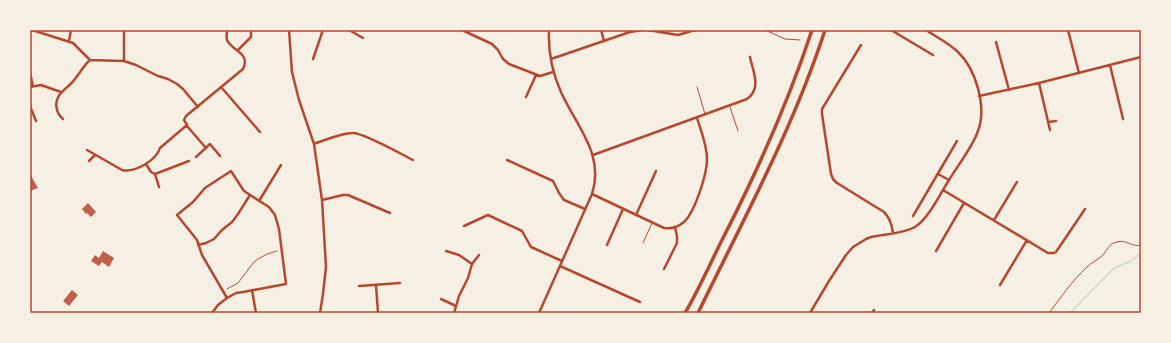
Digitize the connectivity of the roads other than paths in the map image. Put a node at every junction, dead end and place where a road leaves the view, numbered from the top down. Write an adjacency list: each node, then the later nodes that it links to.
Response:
1 (32, 30): 22 (street)
2 (71, 30): 22 (street)
3 (124, 30): 33 (street)
4 (227, 30): 26 (street)
5 (251, 30): 26 (street)
6 (289, 30): 62 (street)
7 (324, 30): 30 (street)
8 (349, 30): 21 (street)
9 (462, 30): 38 (street)
10 (549, 30): 31 (street)
11 (601, 30): 23 (street)
12 (643, 30): 23 (street)
13 (648, 30): 14 (street)
14 (695, 30)
15 (812, 30): 125 (main road)
16 (825, 30): 126 (main road)
17 (891, 30): 20 (street)
18 (926, 30): 45 (street)
19 (1068, 30): 37 (street)
20 (895, 31): 27 (street)
21 (363, 38)
22 (69, 41): 32 (street)
23 (604, 41): 31 (street)
24 (996, 42): 43 (street)
25 (861, 45): 97 (street)
26 (238, 50): 41 (street)
27 (933, 55)
28 (750, 57): 48 (street)
29 (1141, 58): 34 (street)
30 (312, 59)
31 (551, 59): 35 (street)
32 (90, 60): 33 (street); 44 (street)
33 (124, 61): 49 (street)
34 (1110, 65): 37 (street); 53 (street)
35 (554, 72): 38 (street); 66 (street)
36 (30, 73): 40 (street)
37 (1079, 73): 39 (street)
38 (536, 75): 46 (street)
39 (1039, 83): 43 (street); 56 (street)
40 (32, 86): 44 (street)
41 (221, 87): 49 (street); 60 (street)
42 (697, 87): 50 (lane)
43 (1009, 90): 45 (street)
44 (61, 92): 52 (street)
45 (979, 96): 78 (street)
46 (526, 97)
47 (30, 106): 54 (street)
48 (729, 106): 50 (street); 59 (lane)
49 (198, 107): 57 (street)
50 (705, 115): 51 (street)
51 (697, 118): 66 (street); 96 (street)
52 (63, 119)
53 (1123, 119)
54 (36, 121)
55 (1056, 121): 56 (street)
56 (1048, 122): 58 (street)
57 (187, 126): 63 (street); 73 (street)
58 (1050, 130)
59 (738, 131)
60 (260, 132)
61 (957, 141): 77 (street)
62 (314, 144): 69 (street); 84 (street)
63 (206, 148): 67 (street); 68 (street)
64 (87, 150): 65 (street)
65 (94, 154): 71 (street); 73 (street)
66 (593, 155): 82 (street)
67 (220, 156)
68 (196, 157)
69 (413, 160)
70 (507, 160): 87 (street)
71 (89, 161)
72 (189, 161): 76 (street)
73 (146, 164): 76 (street)
74 (281, 165): 85 (street)
75 (656, 171): 91 (street)
76 (155, 174): 80 (street)
77 (938, 174): 78 (street); 92 (street)
78 (949, 180): 81 (street)
79 (1017, 182): 93 (street)
80 (159, 187)
81 (943, 190): 86 (street); 97 (street)
82 (592, 194): 87 (street); 88 (street)
83 (250, 195): 85 (street); 100 (street); 100 (street)
84 (322, 200): 90 (street); 121 (street)
85 (259, 201): 113 (street)
86 (964, 203): 93 (street); 103 (street)
87 (585, 209): 105 (street)
88 (623, 209): 91 (street); 101 (street)
89 (1085, 209): 98 (street)
90 (390, 213)
91 (636, 215): 94 (street)
92 (913, 216)
93 (994, 220): 98 (street)
94 (652, 223): 96 (street); 99 (lane)
95 (464, 226): 105 (street)
96 (675, 227): 108 (street)
97 (893, 233): 127 (street)
98 (1027, 240): 111 (street)
99 (643, 243)
100 (198, 245): 114 (street)
101 (607, 245)
102 (446, 251): 106 (street)
103 (936, 251)
104 (479, 255): 106 (street)
105 (562, 261): 107 (street)
106 (472, 264): 117 (street)
107 (560, 266): 116 (street); 124 (street)
108 (664, 269)
109 (400, 283): 110 (street)
110 (376, 285): 112 (street); 122 (street)
111 (1000, 285)
112 (360, 286)
113 (252, 290): 114 (street); 120 (street)
114 (227, 298): 119 (street)
115 (441, 299): 117 (street)
116 (640, 302)
117 (456, 306): 123 (street)
118 (874, 310): 128 (street)
119 (212, 313)
120 (256, 313)
121 (320, 313)
122 (378, 313)
123 (454, 313)
124 (539, 313)
125 (685, 313)
126 (698, 313)
127 (810, 313)
128 (872, 313)

